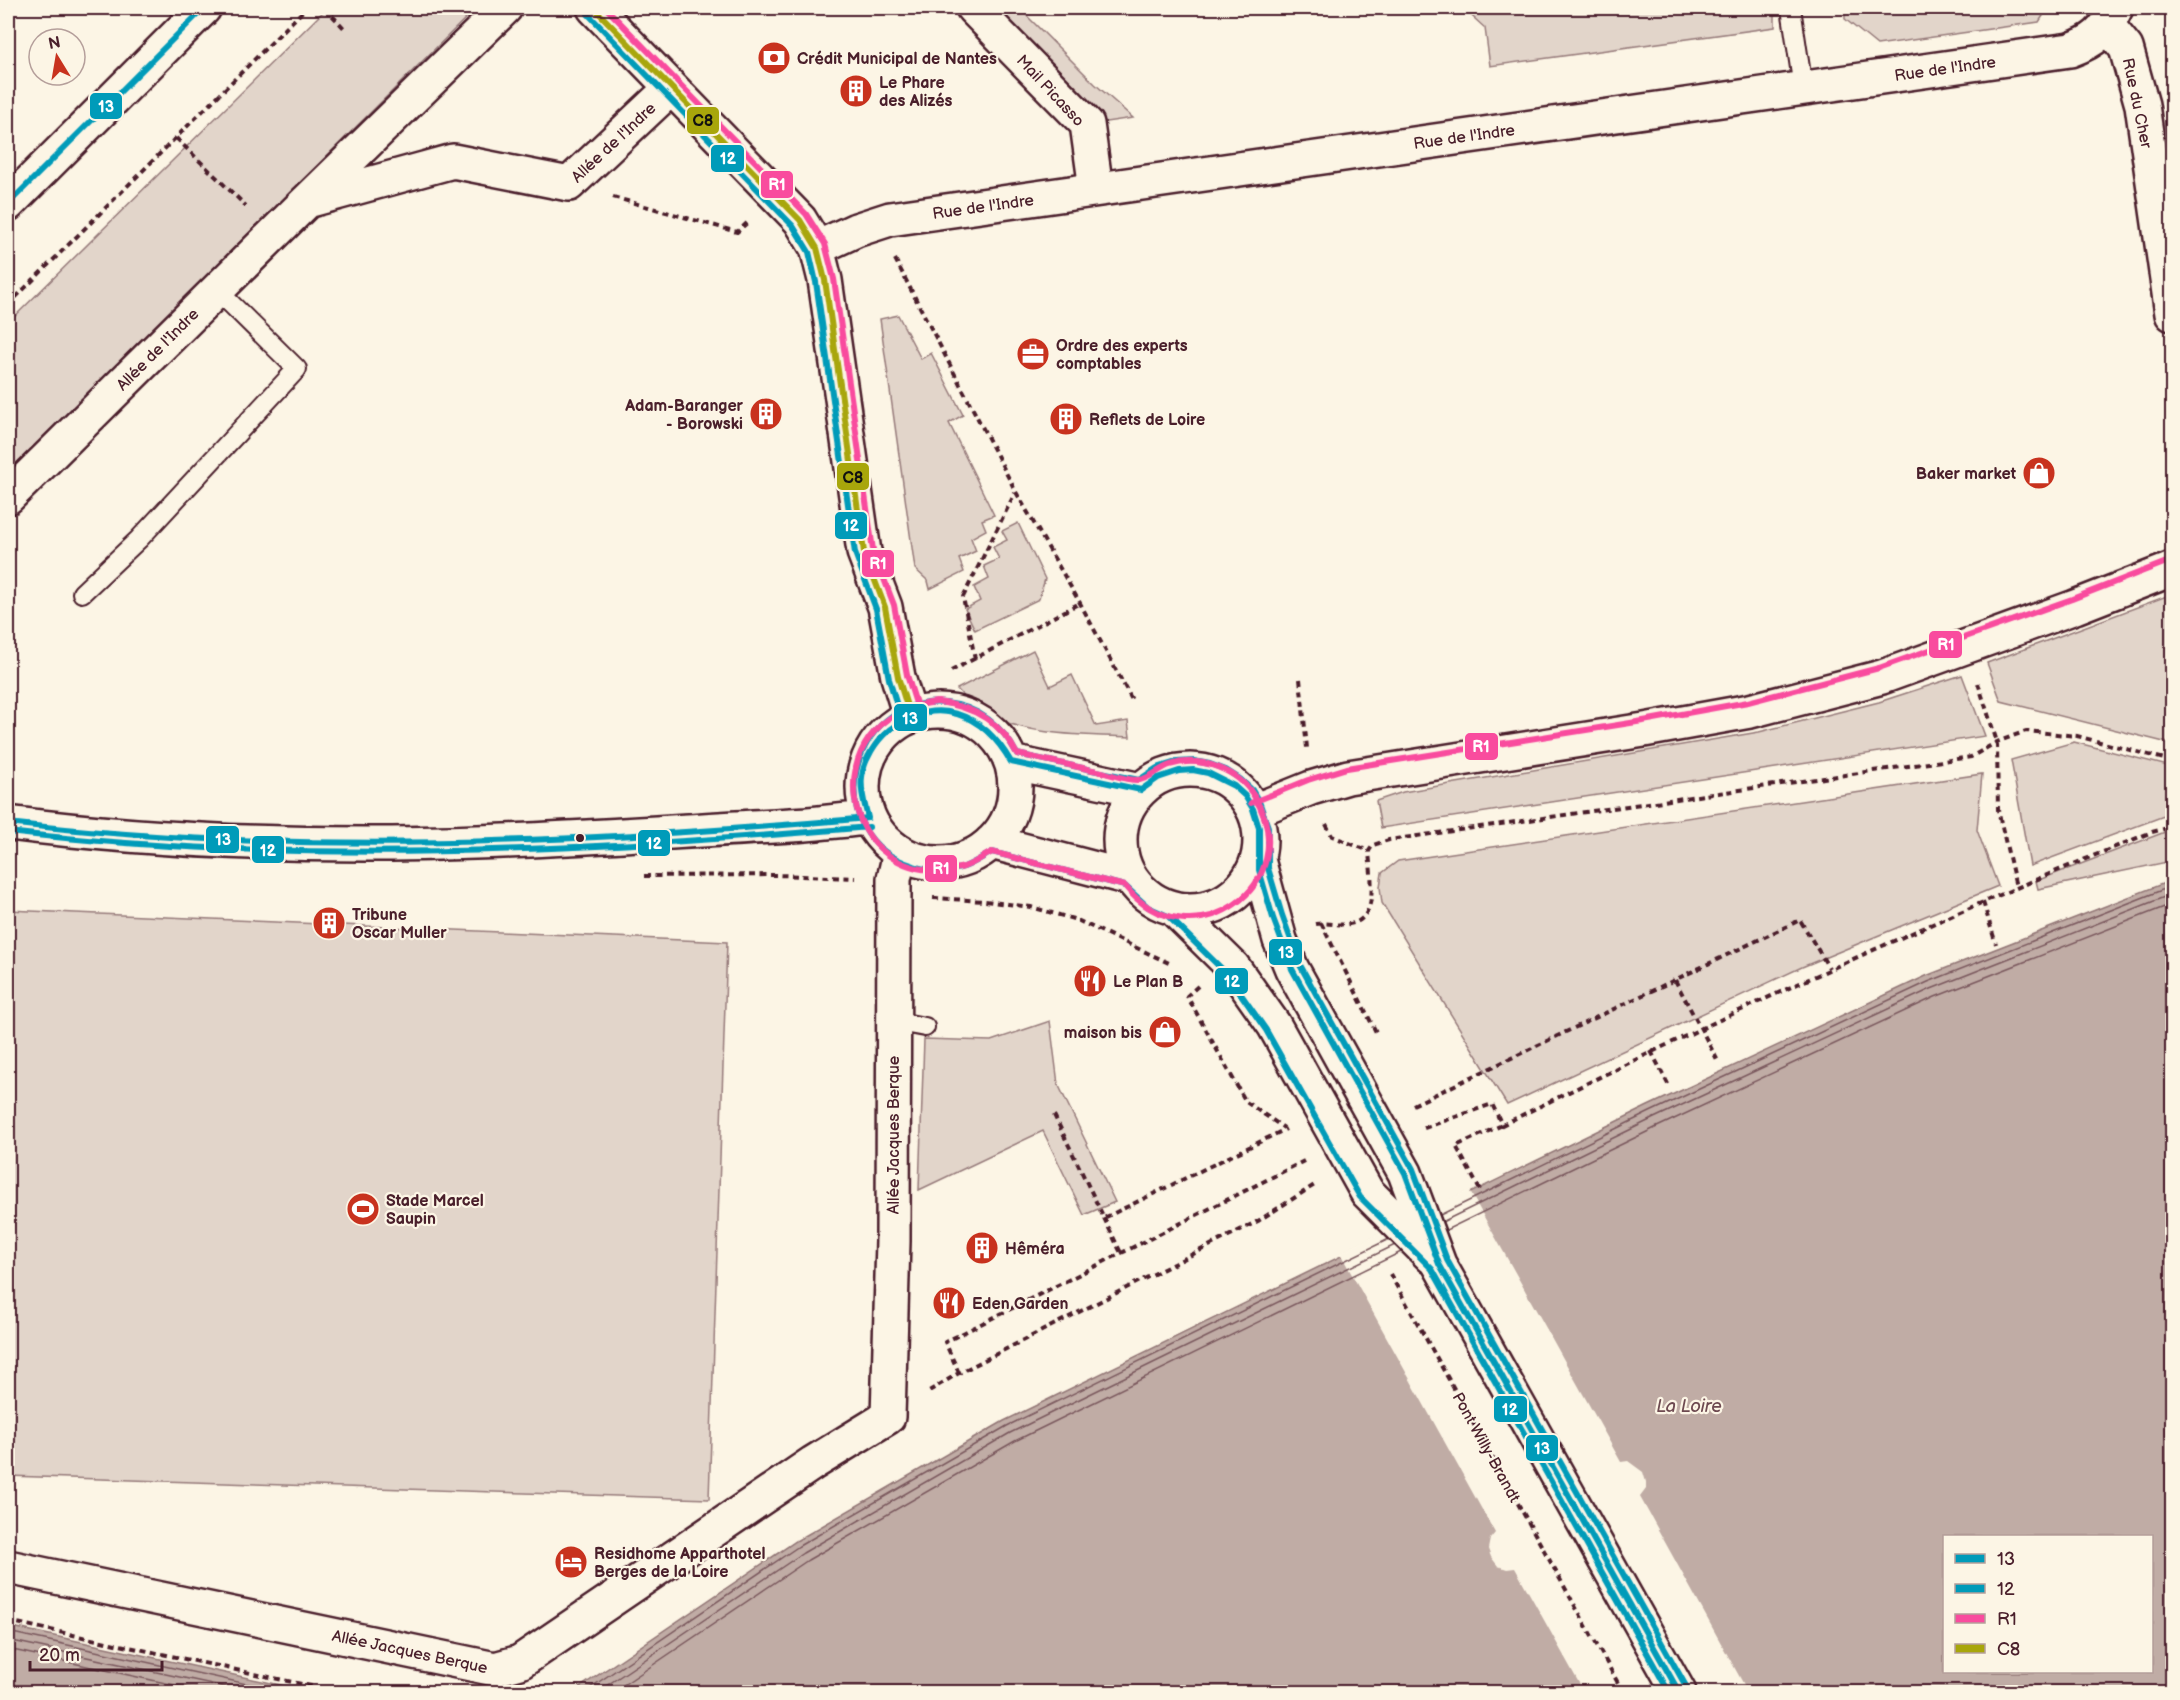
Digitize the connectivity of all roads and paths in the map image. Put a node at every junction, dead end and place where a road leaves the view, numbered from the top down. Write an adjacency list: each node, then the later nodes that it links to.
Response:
1 (204, 8): 17 (street)
2 (306, 8): 12 (path)
3 (324, 8): 9 (path)
4 (505, 8): 16 (street, Allée de l'Indre)
5 (594, 8): 10 (street)
6 (973, 8): 14 (street, Mail Picasso)
7 (1791, 8): 11 (lane)
8 (2112, 17): 11 (street, Rue de l'Indre); 23 (street, Rue du Cher)
9 (344, 28)
10 (671, 88): 13 (street, Allée de l'Indre); 15 (street)
11 (1803, 88): 14 (street, Rue de l'Indre)
12 (176, 138): 18 (path); 22 (path)
13 (568, 184): 15 (path); 16 (street, Allée de l'Indre)
14 (1096, 189): 19 (street, Rue de l'Indre)
15 (778, 196): 19 (street)
16 (307, 201): 18 (street, Allée de l'Indre)
17 (8, 204)
18 (274, 233): 21 (street, Allée de l'Indre)
19 (817, 248): 34 (street)
20 (894, 257): 24 (path)
21 (217, 290): 25 (street, Allée de l'Indre); 27 (lane)
22 (8, 305)
23 (2172, 314)
24 (1016, 492): 28 (path); 30 (path)
25 (8, 497)
26 (2172, 569): 29 (street)
27 (82, 593)
28 (1080, 603): 30 (path); 33 (path)
29 (1966, 645): 35 (path); 38 (street)
30 (975, 659): 31 (path)
31 (951, 671)
32 (1300, 679): 38 (path)
33 (1132, 700)
34 (910, 716): 37 (street); 41 (street)
35 (1997, 741): 36 (path); 48 (path); 57 (path)
36 (2172, 760)
37 (1011, 762): 39 (street); 44 (street)
38 (1311, 788): 40 (street)
39 (1140, 790): 40 (street); 47 (street)
40 (1254, 811): 45 (street)
41 (868, 818): 42 (street); 46 (street)
42 (8, 823)
43 (2172, 827): 48 (path)
44 (991, 842): 46 (street); 47 (street)
45 (1258, 860): 50 (street); 72 (street)
46 (897, 866): 52 (path); 75 (street, Allée Jacques Berque)
47 (1130, 878): 50 (street)
48 (2016, 887): 49 (path)
49 (1983, 902): 51 (path); 53 (path)
50 (1173, 908): 72 (street)
51 (1996, 944)
52 (1175, 967)
53 (1829, 968): 55 (path); 56 (path)
54 (1193, 978): 65 (path)
55 (1675, 980): 56 (path); 61 (path)
56 (1701, 1028): 58 (path); 59 (path)
57 (1380, 1041)
58 (1651, 1050): 60 (path); 64 (path)
59 (1719, 1063)
60 (1670, 1088)
61 (1417, 1112)
62 (1054, 1115): 70 (path)
63 (1422, 1120): 64 (path)
64 (1502, 1125): 69 (path)
65 (1286, 1129): 66 (path); 70 (path)
66 (1292, 1136)
67 (1309, 1159): 71 (path)
68 (1307, 1190): 74 (path)
69 (1480, 1190)
70 (1104, 1218): 71 (path)
71 (1121, 1253): 74 (path)
72 (1439, 1264): 80 (street)
73 (1385, 1265): 79 (path, Pont Willy-Brandt)
74 (959, 1373): 75 (path)
75 (888, 1417): 76 (street, Allée Jacques Berque)
76 (8, 1567)
77 (8, 1621): 78 (path)
78 (339, 1692)
79 (1623, 1692)
80 (1679, 1692)

